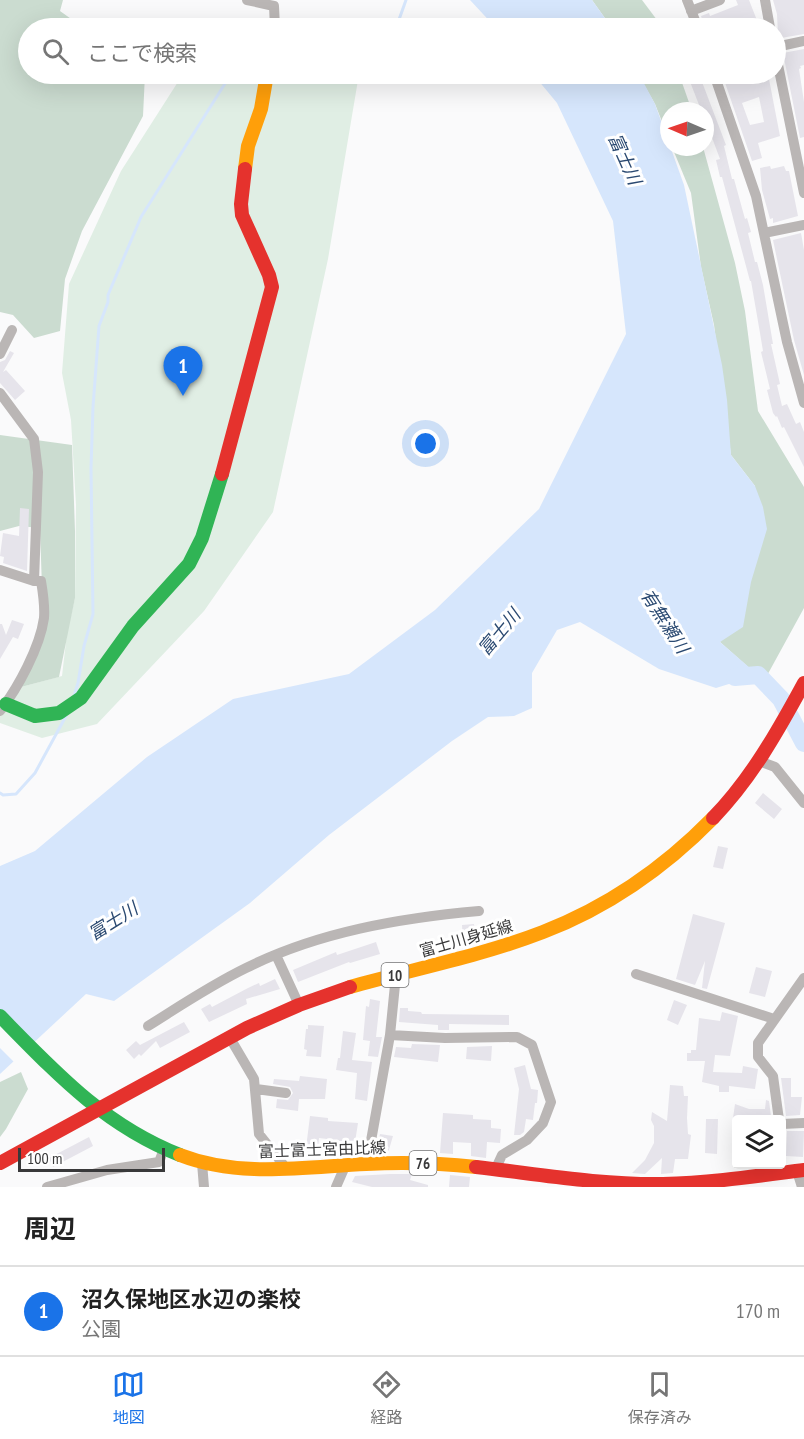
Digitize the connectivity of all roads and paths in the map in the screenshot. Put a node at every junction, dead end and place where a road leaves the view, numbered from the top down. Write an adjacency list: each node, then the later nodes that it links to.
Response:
1 (247, 0): 6 (street)
2 (687, 0): 5 (street)
3 (720, 0): 5 (street)
4 (765, 0): 8 (street)
5 (691, 11): 7 (street)
6 (275, 18)
7 (694, 18)
8 (768, 18)
9 (804, 41): 10 (street)
10 (786, 45)
11 (265, 84): 25 (main road)
12 (717, 84): 16 (street)
13 (782, 84): 14 (street)
14 (804, 193)
15 (804, 225): 16 (street)
16 (764, 233): 19 (street)
17 (12, 330): 18 (street)
18 (0, 354)
19 (802, 389): 21 (street)
20 (0, 393): 23 (street)
21 (804, 403)
22 (0, 570): 23 (street)
23 (34, 581): 25 (street)
24 (802, 686): 26 (main road, 富士川身延線 / 10)
25 (3, 707)
26 (760, 759): 27 (street); 31 (main road, 富士川身延線 / 10)
27 (804, 803)
28 (479, 911): 29 (street)
29 (276, 955): 33 (street); 36 (street)
30 (636, 974): 35 (street)
31 (396, 975): 33 (main road, 富士川身延線 / 10); 37 (street)
32 (804, 978): 35 (street)
33 (299, 1005): 38 (main road, 富士川身延線 / 10)
34 (0, 1016): 41 (main road, 富士富士宮由比線 / 76)
35 (774, 1019): 42 (street)
36 (148, 1026)
37 (390, 1035): 48 (street); 51 (street)
38 (230, 1038): 39 (street); 41 (main road, 富士川身延線 / 10)
39 (256, 1089): 40 (street); 50 (street)
40 (286, 1093)
41 (98, 1111): 45 (main road, 富士富士宮由比線 / 76); 46 (main road, 富士川身延線 / 10)
42 (778, 1115)
43 (804, 1123): 44 (street)
44 (786, 1124)
45 (164, 1149): 47 (main road, 富士富士宮由比線 / 76); 55 (street)
46 (0, 1163)
47 (202, 1163): 50 (main road, 富士富士宮由比線 / 76); 58 (street)
48 (367, 1163): 49 (main road, 富士富士宮由比線 / 76); 51 (main road, 富士富士宮由比線 / 76)
49 (346, 1164): 50 (main road, 富士富士宮由比線 / 76); 59 (street)
50 (286, 1168)
51 (496, 1168): 56 (main road, 富士富士宮由比線 / 76)
52 (772, 1169): 56 (main road, 富士富士宮由比線 / 76)
53 (785, 1169): 54 (main road, 富士富士宮由比線 / 76)
54 (801, 1171): 60 (street)
55 (61, 1185): 57 (street)
56 (696, 1185)
57 (47, 1187)
58 (204, 1187)
59 (336, 1187)
60 (802, 1187)

